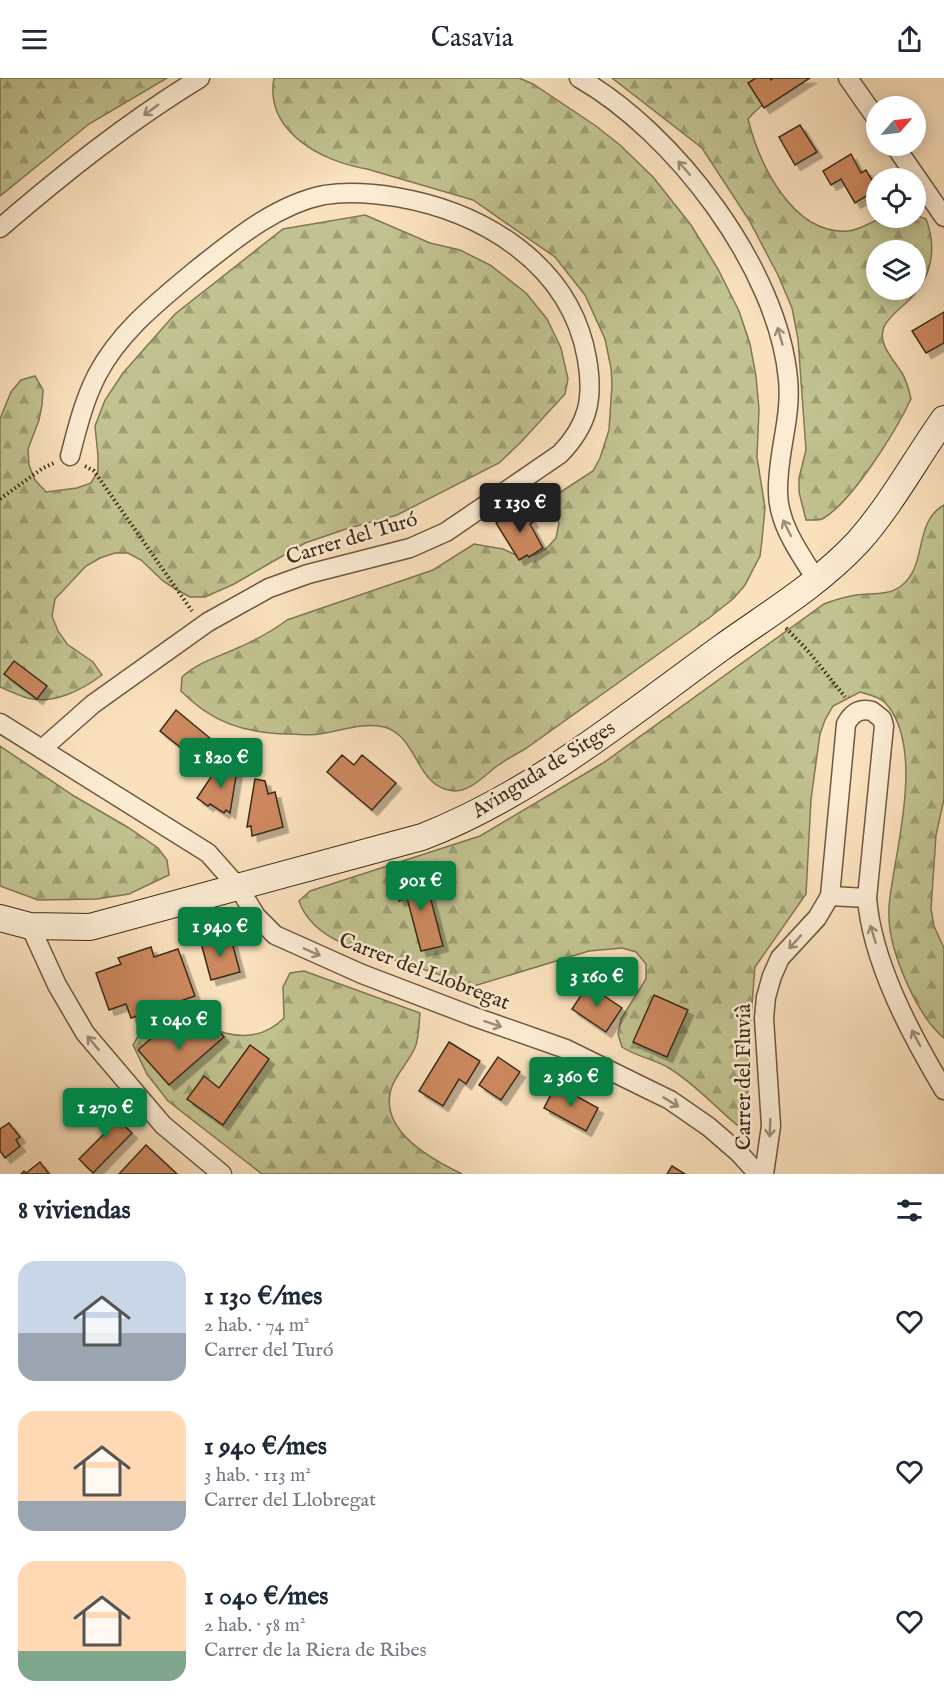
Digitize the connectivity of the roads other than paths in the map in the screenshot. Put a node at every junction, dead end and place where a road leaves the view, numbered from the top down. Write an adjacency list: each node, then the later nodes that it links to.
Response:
1 (200, 78): 7 (street, one-way to 7)
2 (579, 78): 10 (street, one-way to 2)
3 (848, 78): 4 (street)
4 (866, 104)
5 (902, 156): 6 (street)
6 (944, 217)
7 (0, 228)
8 (944, 419): 10 (street, Avinguda de Sitges)
9 (70, 456): 12 (street, Carrer del Turó)
10 (816, 579): 13 (street, Avinguda de Sitges)
11 (0, 723): 12 (street, Carrer del Llobregat)
12 (42, 748): 13 (street, Carrer del Llobregat)
13 (239, 888): 17 (street, Avinguda de Sitges); 20 (street, Carrer del Llobregat, one-way to 20)
14 (830, 896): 15 (street); 15 (street); 21 (street, Carrer del Fluvià, one-way to 21)
15 (867, 898): 18 (street, one-way to 15)
16 (0, 918): 17 (street, Avinguda de Sitges)
17 (30, 926): 19 (street, one-way to 17)
18 (944, 1090)
19 (222, 1174)
20 (758, 1174)
21 (764, 1174)

